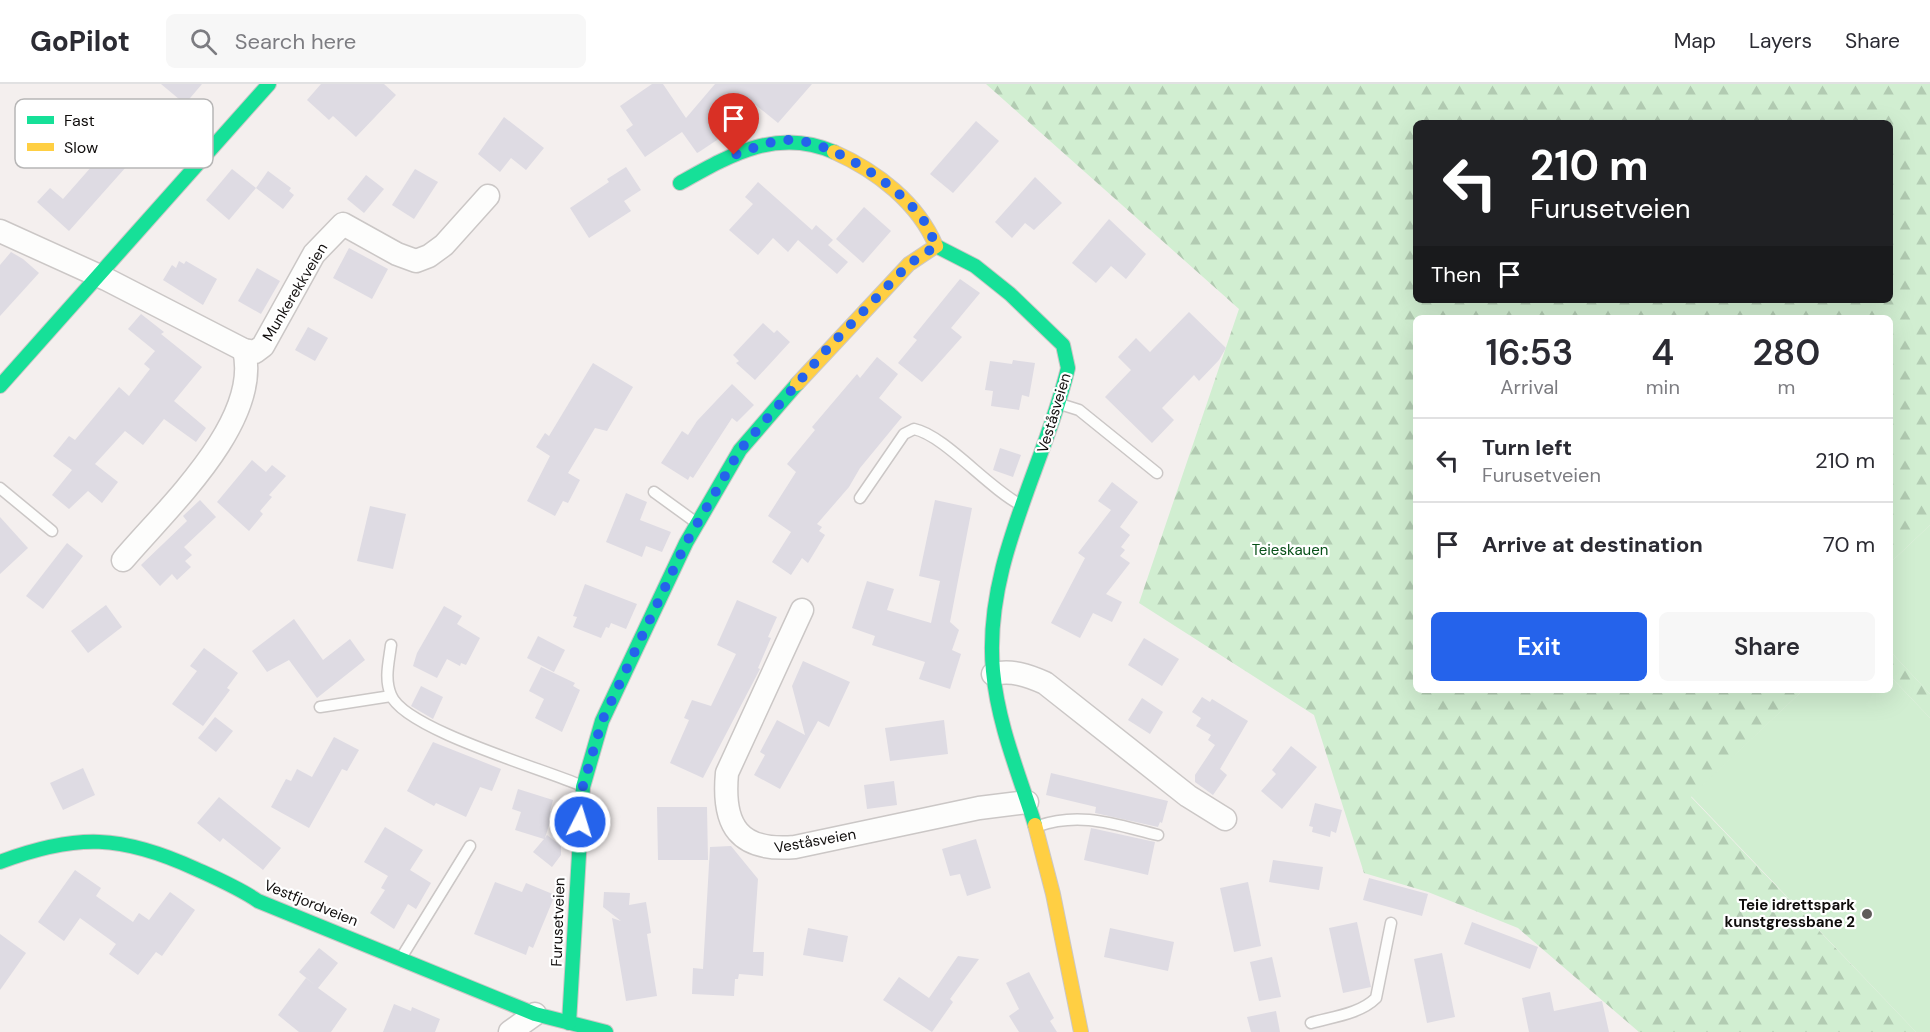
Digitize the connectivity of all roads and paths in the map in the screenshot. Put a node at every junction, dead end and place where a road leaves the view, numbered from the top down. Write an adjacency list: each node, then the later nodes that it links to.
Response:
1 (269, 84): 2 (street)
2 (213, 147)
3 (194, 168): 8 (street)
4 (680, 183): 7 (street)
5 (488, 196): 9 (street, Munkerekkveien)
6 (0, 231): 8 (street, Munkerekkveien)
7 (936, 246): 11 (street, Veståsveien); 17 (street, Furusetveien)
8 (98, 276): 9 (street, Munkerekkveien); 10 (street)
9 (244, 350): 19 (street, Munkerekkveien)
10 (0, 386)
11 (1059, 403): 12 (lane); 16 (street, Veståsveien)
12 (1157, 473)
13 (0, 488): 18 (lane)
14 (654, 492): 17 (lane)
15 (860, 498): 16 (lane)
16 (1024, 507): 22 (street, Veståsveien)
17 (697, 523): 25 (street, Furusetveien)
18 (52, 531)
19 (123, 560)
20 (802, 610): 26 (street, Veståsveien)
21 (391, 645): 23 (lane)
22 (993, 674): 26 (street, Veståsveien); 27 (street)
23 (391, 696): 24 (lane); 25 (lane)
24 (320, 707)
25 (583, 786): 35 (street, Furusetveien)
26 (1028, 802): 28 (street, Veståsveien)
27 (1225, 819)
28 (1035, 828): 29 (lane); 39 (street, Veståsveien)
29 (1158, 835)
30 (470, 846): 33 (lane)
31 (0, 862): 33 (street, Vestfjordveien)
32 (1391, 923): 36 (lane)
33 (401, 958): 34 (street, Vestfjordveien)
34 (535, 1014): 35 (street, Vestfjordveien); 37 (street)
35 (569, 1023): 38 (street, Vestfjordveien)
36 (1311, 1023)
37 (510, 1032)
38 (606, 1032)
39 (1081, 1032)

